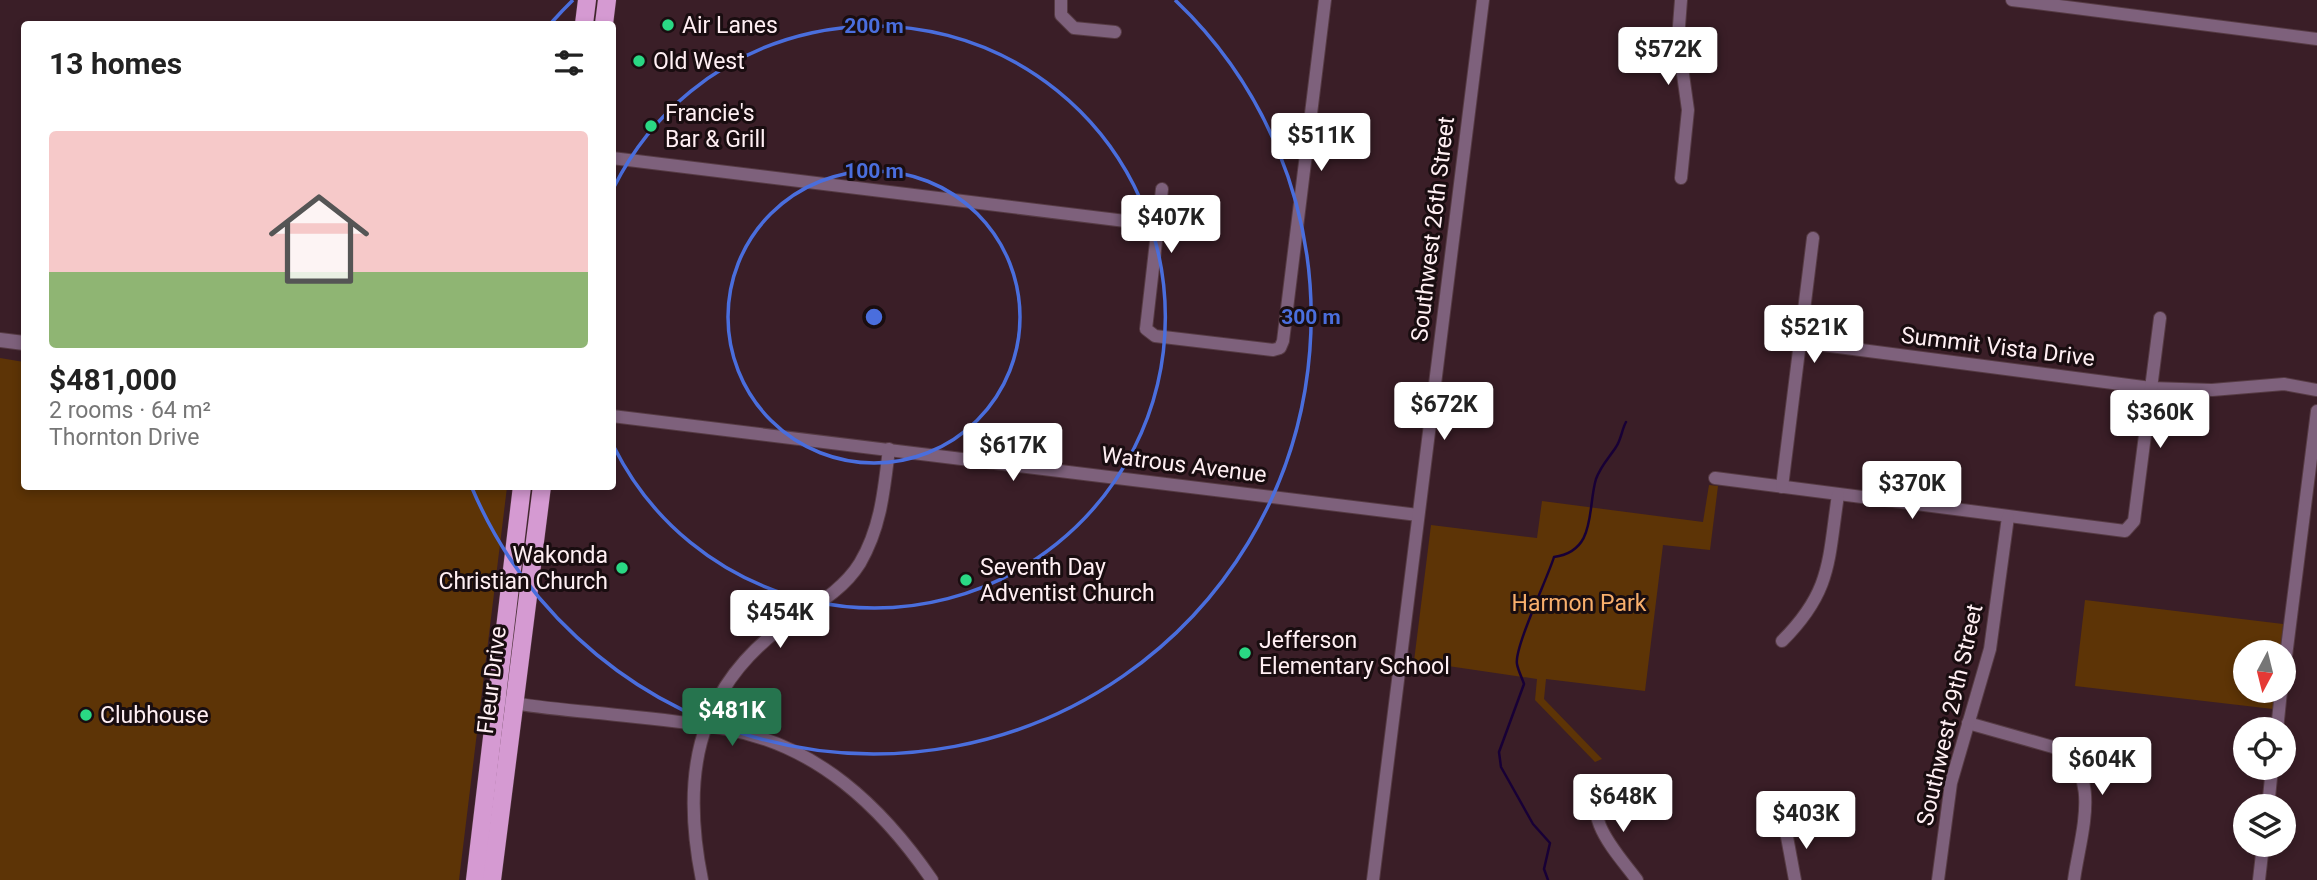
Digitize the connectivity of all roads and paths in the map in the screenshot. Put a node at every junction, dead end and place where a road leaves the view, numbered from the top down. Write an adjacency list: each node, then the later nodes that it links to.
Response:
1 (587, 0): 8 (main road)
2 (607, 0): 9 (main road)
3 (1061, 0): 10 (street)
4 (1325, 0): 15 (street)
5 (1483, 0): 31 (street, Southwest 26th Street)
6 (1681, 0): 13 (street)
7 (2012, 0): 11 (street)
8 (584, 21)
9 (604, 21)
10 (1115, 32)
11 (2317, 38)
12 (616, 158): 15 (street)
13 (1681, 178)
14 (1162, 189): 15 (street)
15 (1158, 225)
16 (1813, 238): 19 (street)
17 (2160, 318): 21 (street)
18 (0, 340): 20 (street)
19 (1800, 342): 21 (street, Summit Vista Drive); 27 (street)
20 (21, 343)
21 (2151, 388): 22 (street, Summit Vista Drive); 32 (street)
22 (2317, 390)
23 (2317, 411): 33 (street)
24 (616, 416): 25 (street, Watrous Avenue)
25 (889, 449): 31 (street, Watrous Avenue); 37 (street)
26 (1715, 478): 27 (street)
27 (1782, 487): 30 (street)
28 (522, 490): 35 (main road, Fleur Drive)
29 (541, 490): 35 (main road, Fleur Drive)
30 (1838, 495): 32 (street); 34 (street)
31 (1418, 515): 45 (street, Southwest 26th Street)
32 (2008, 517): 36 (street, Southwest 29th Street)
33 (2288, 640)
34 (1782, 641)
35 (506, 701): 37 (street); 41 (main road, Fleur Drive); 42 (main road, Fleur Drive)
36 (1968, 723): 48 (street, Southwest 29th Street); 49 (street)
37 (705, 726): 43 (street); 44 (street)
38 (1607, 781): 46 (street)
39 (1785, 826): 47 (street)
40 (2262, 857): 50 (street)
41 (475, 880)
42 (492, 880)
43 (702, 880)
44 (932, 880)
45 (1373, 880)
46 (1637, 880)
47 (1795, 880)
48 (1938, 880)
49 (2074, 880)
50 (2259, 880)

